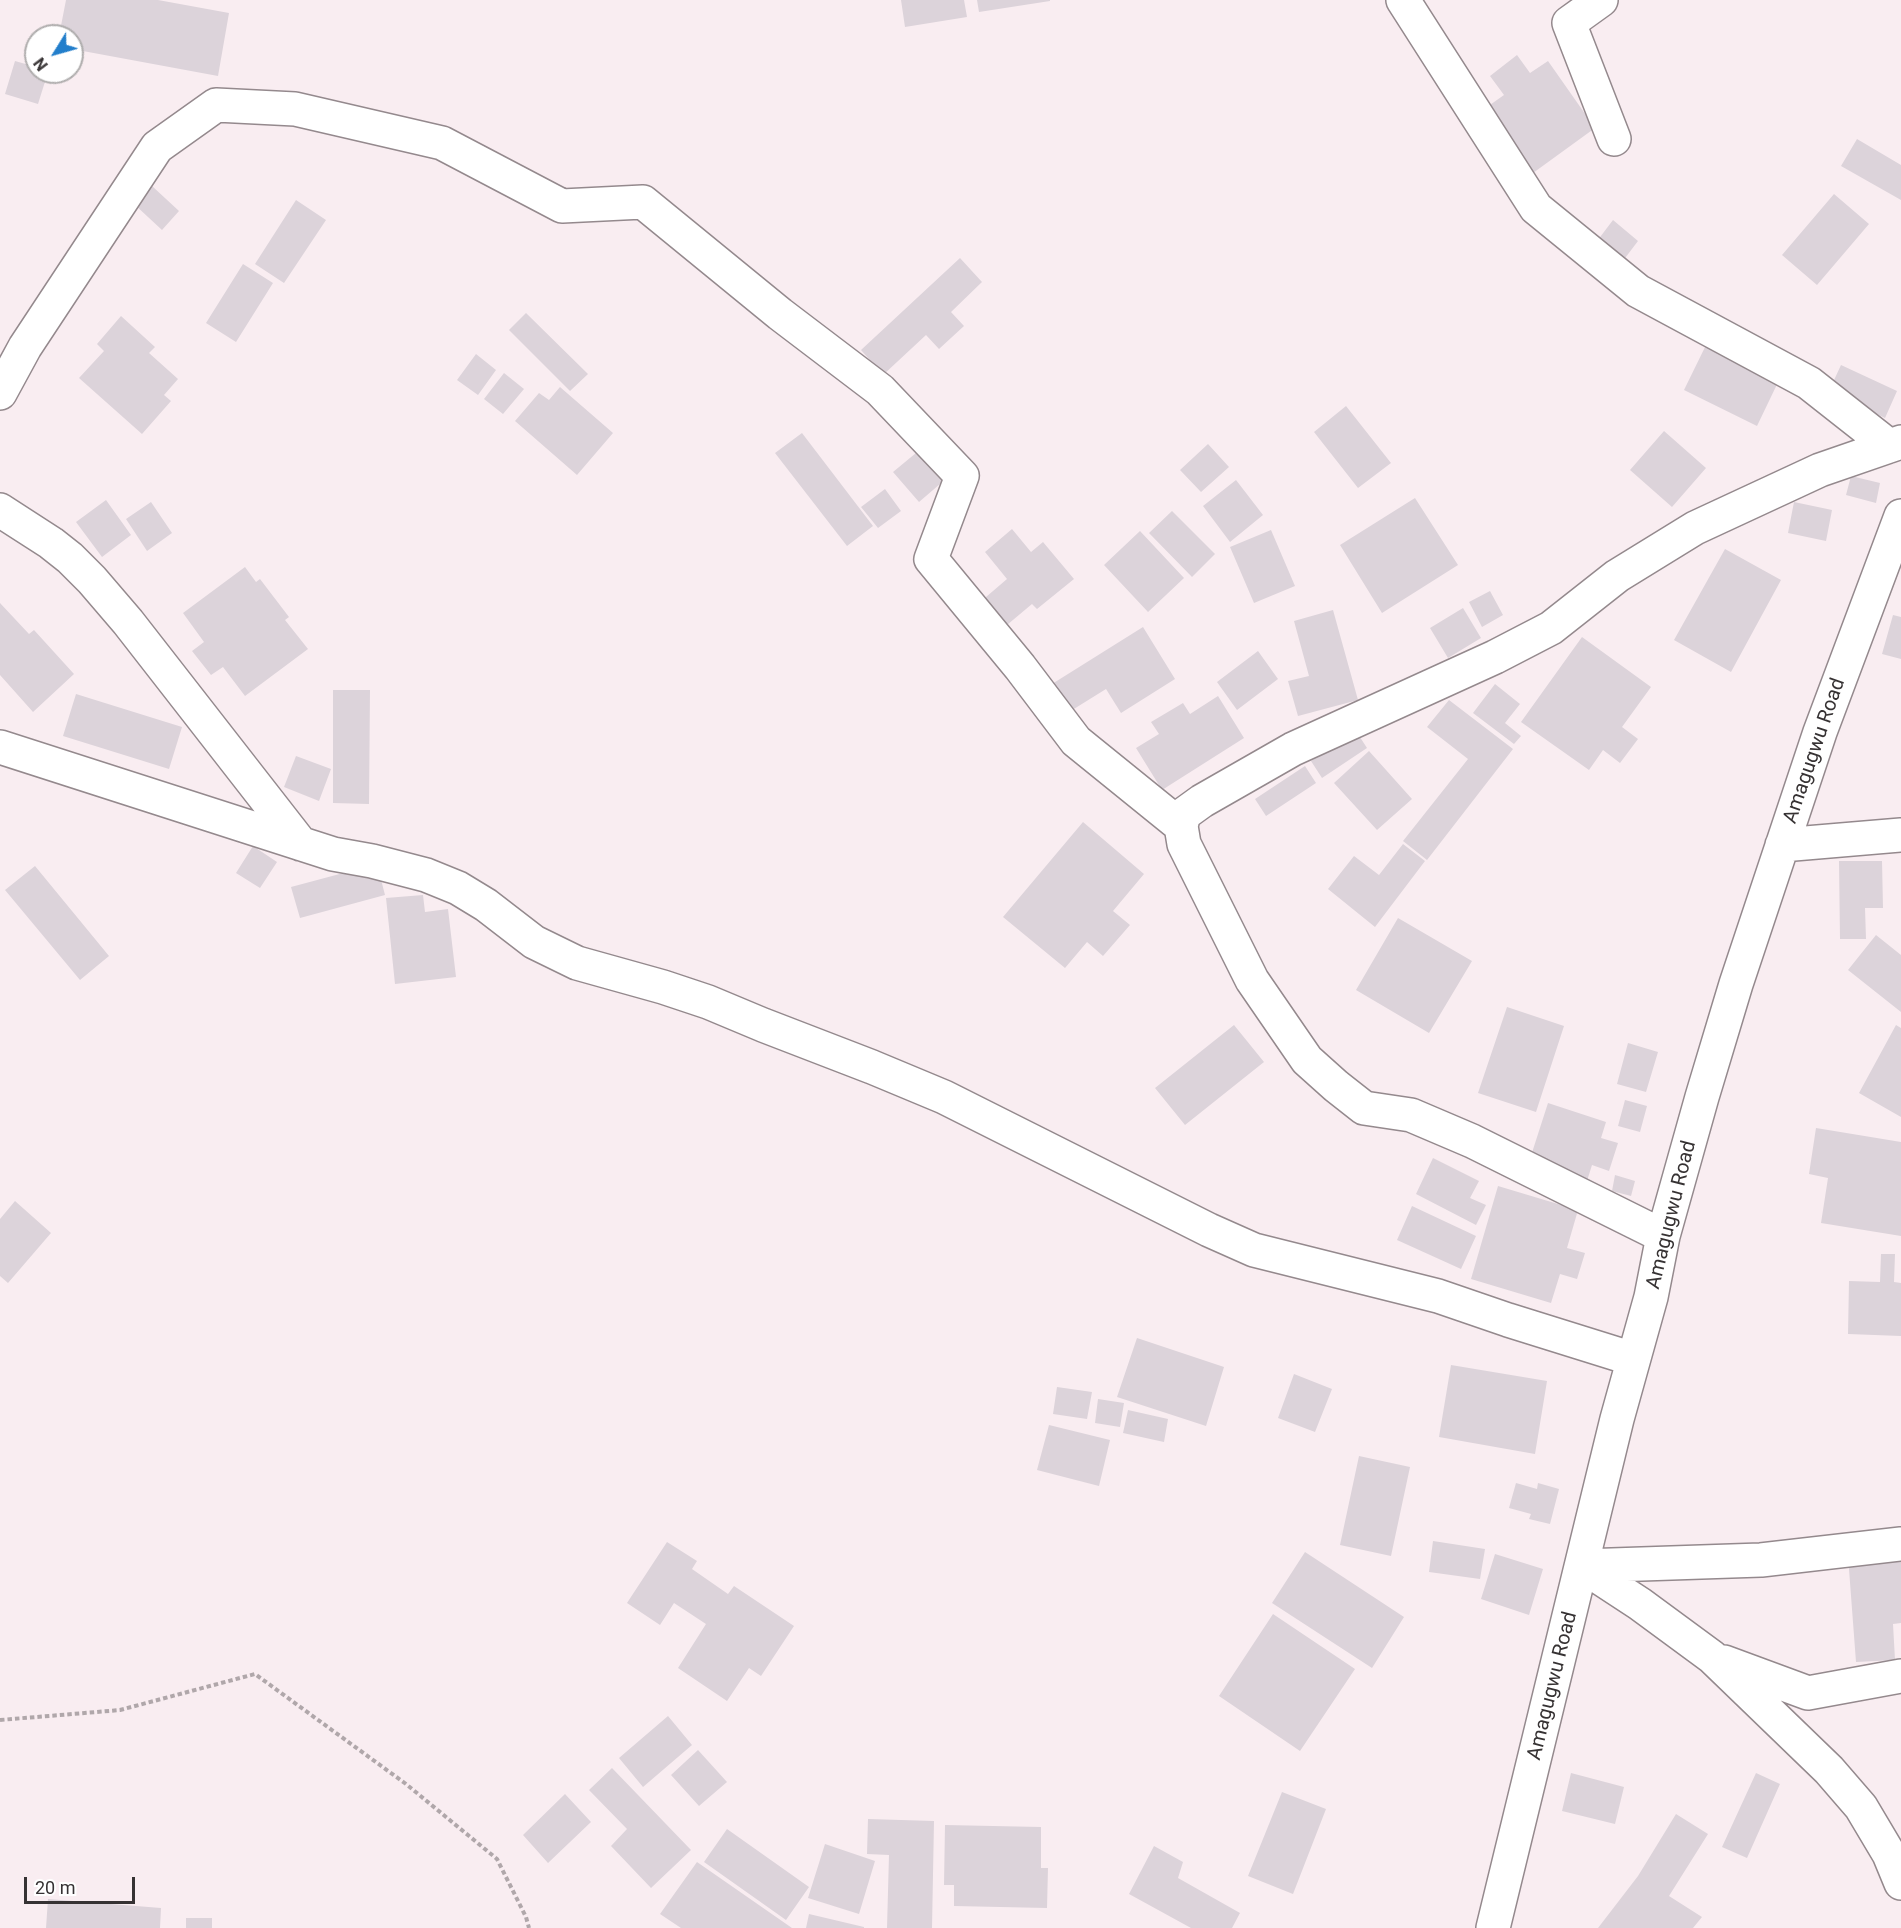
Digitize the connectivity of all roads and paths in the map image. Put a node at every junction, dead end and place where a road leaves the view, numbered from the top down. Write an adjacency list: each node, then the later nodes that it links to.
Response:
1 (1403, 0): 5 (street)
2 (1602, 0): 3 (street)
3 (1614, 139)
4 (0, 393): 9 (street)
5 (1895, 444): 9 (street)
6 (0, 510): 11 (street)
7 (1901, 516): 12 (street, Amagugwu Road)
8 (0, 747): 11 (street)
9 (1181, 826): 13 (street)
10 (1901, 835): 12 (street)
11 (301, 843): 14 (street)
12 (1782, 845): 13 (street, Amagugwu Road)
13 (1663, 1236): 14 (street, Amagugwu Road)
14 (1633, 1359): 16 (street, Amagugwu Road)
15 (1901, 1544): 16 (street)
16 (1582, 1566): 17 (street); 22 (street, Amagugwu Road)
17 (1712, 1658): 18 (street); 20 (street)
18 (1901, 1676)
19 (0, 1720): 21 (path)
20 (1901, 1883)
21 (529, 1928)
22 (1493, 1928)

